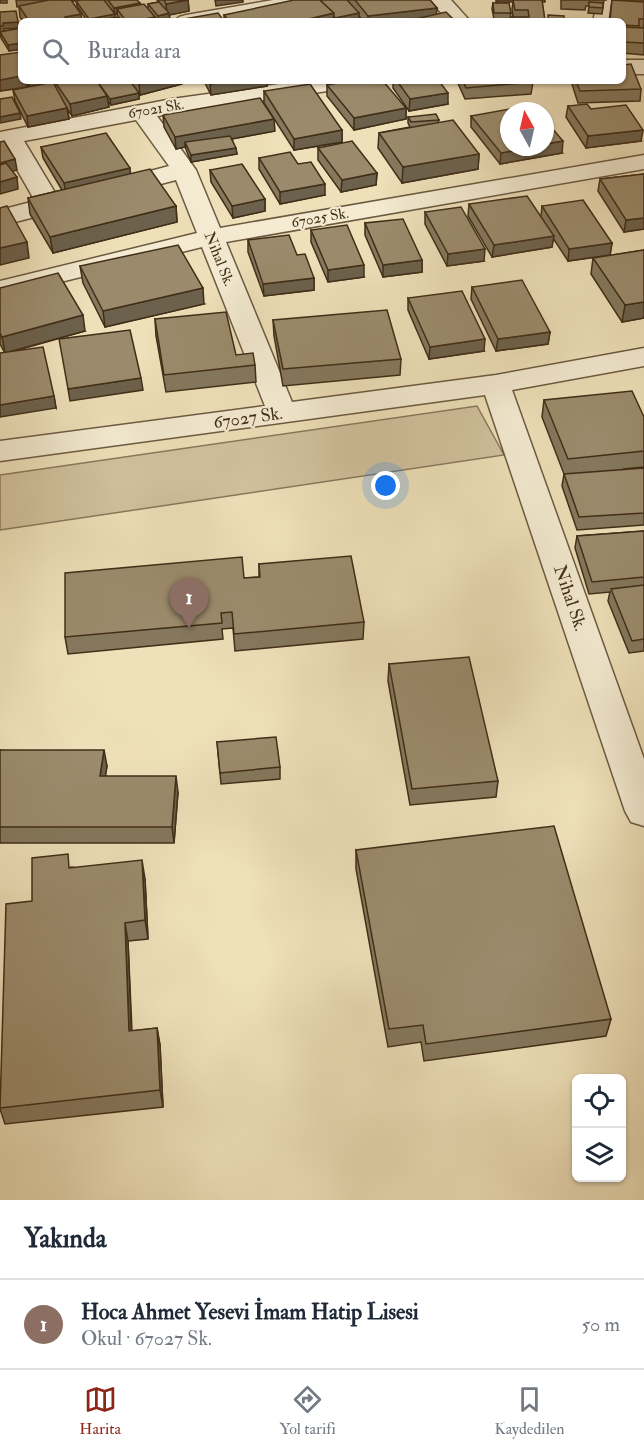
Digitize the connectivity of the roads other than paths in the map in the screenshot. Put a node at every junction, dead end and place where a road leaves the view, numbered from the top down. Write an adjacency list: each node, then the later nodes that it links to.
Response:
1 (310, 0): 4 (street)
2 (440, 0): 5 (street)
3 (608, 0): 6 (street)
4 (204, 18)
5 (456, 18)
6 (605, 18)
7 (626, 67): 8 (street)
8 (644, 67)
9 (328, 84): 10 (street, 67021 Sk.)
10 (142, 112): 11 (street, 67021 Sk.); 13 (street, Nihal Sk.)
11 (5, 138): 14 (street)
12 (644, 162): 16 (street, 67025 Sk.)
13 (184, 170): 14 (street); 16 (street, Nihal Sk.)
14 (50, 205): 15 (street)
15 (0, 218)
16 (210, 237): 17 (street, 67025 Sk.); 20 (street, Nihal Sk.)
17 (0, 289)
18 (644, 357): 19 (street, 67027 Sk.)
19 (496, 384): 20 (street, 67027 Sk.); 22 (street, Nihal Sk.)
20 (282, 413): 21 (street, 67027 Sk.)
21 (0, 451)
22 (644, 811)

